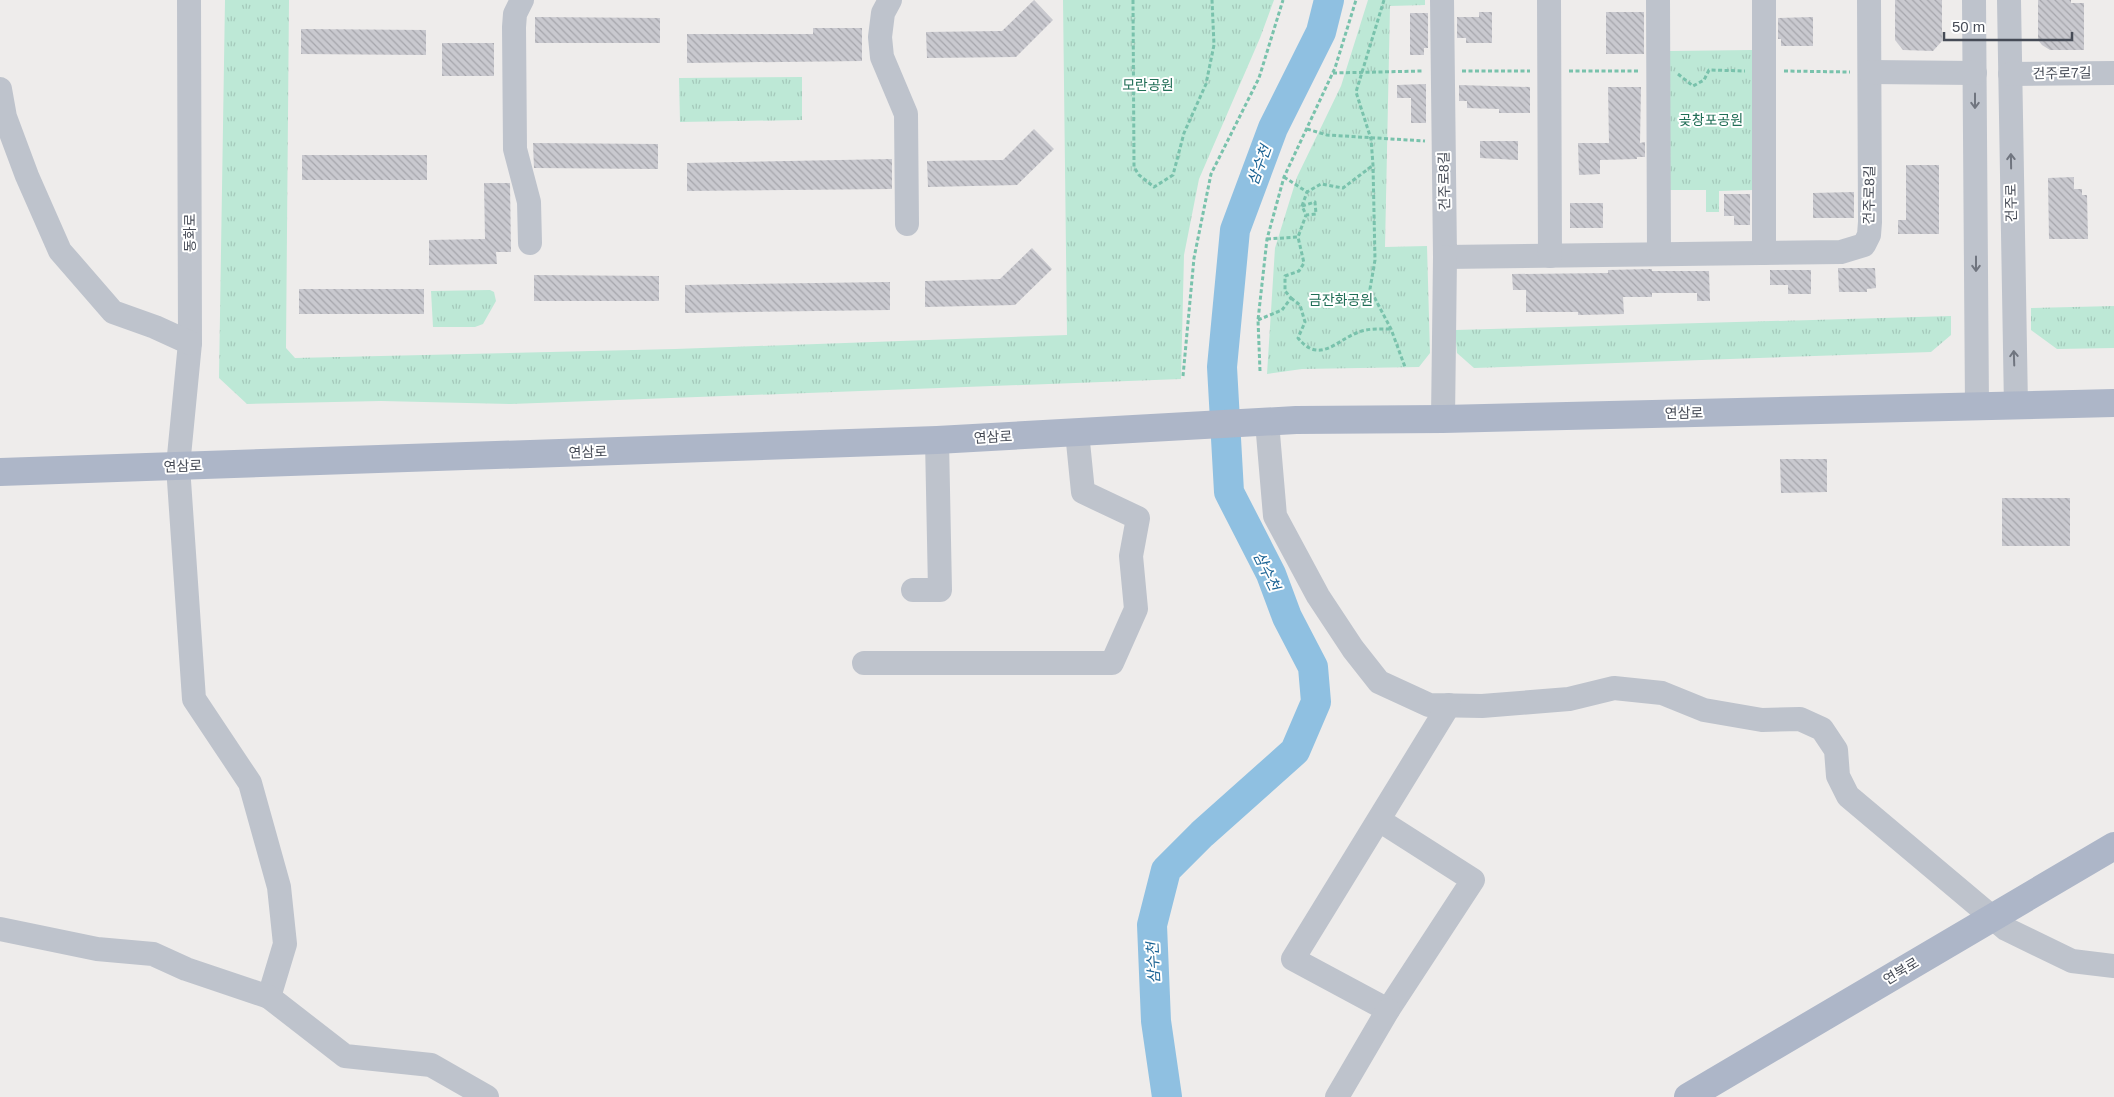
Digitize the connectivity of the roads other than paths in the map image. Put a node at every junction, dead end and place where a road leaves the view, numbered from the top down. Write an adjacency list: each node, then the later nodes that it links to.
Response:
1 (189, 0): 22 (street, 동화로)
2 (522, 0): 17 (street)
3 (890, 0): 16 (street)
4 (1442, 0): 21 (street, 건주로8길)
5 (1549, 0): 20 (street)
6 (1658, 0): 19 (street)
7 (1764, 0): 18 (street)
8 (1869, 0): 11 (street, 건주로8길)
9 (1974, 0): 12 (street)
10 (2009, 0): 14 (street, 건주로)
11 (1870, 72): 12 (street); 18 (street, 건주로8길)
12 (1975, 73): 24 (street, one-way to 24)
13 (2114, 73): 14 (street, 건주로7길)
14 (2010, 74): 25 (street, 건주로, one-way to 14)
15 (0, 89): 22 (street)
16 (907, 224)
17 (530, 243)
18 (1764, 253): 19 (street, 건주로8길)
19 (1659, 254): 20 (street, 건주로8길)
20 (1550, 256): 21 (street, 건주로8길)
21 (1445, 257): 26 (street)
22 (190, 343): 30 (street, 동화로)
23 (2114, 403): 25 (main road, 연삼로)
24 (1978, 407): 25 (main road, 연삼로); 26 (main road, 연삼로)
25 (2016, 407)
26 (1443, 419): 27 (main road, 연삼로)
27 (1261, 422): 28 (main road, 연삼로); 34 (street)
28 (1077, 432): 29 (main road, 연삼로); 33 (street)
29 (937, 440): 30 (main road, 연삼로); 32 (street)
30 (178, 466): 31 (main road, 연삼로); 40 (street, 동화로)
31 (0, 472)
32 (913, 590)
33 (864, 663)
34 (1450, 705): 35 (street); 37 (street)
35 (1379, 820): 41 (street); 41 (street)
36 (2114, 846): 37 (main road, 연북로)
37 (1992, 917): 39 (street); 44 (main road, 연북로)
38 (0, 929): 40 (street)
39 (2114, 966)
40 (268, 997): 42 (street)
41 (1388, 1010): 43 (street)
42 (487, 1097)
43 (1337, 1097)
44 (1688, 1097)

